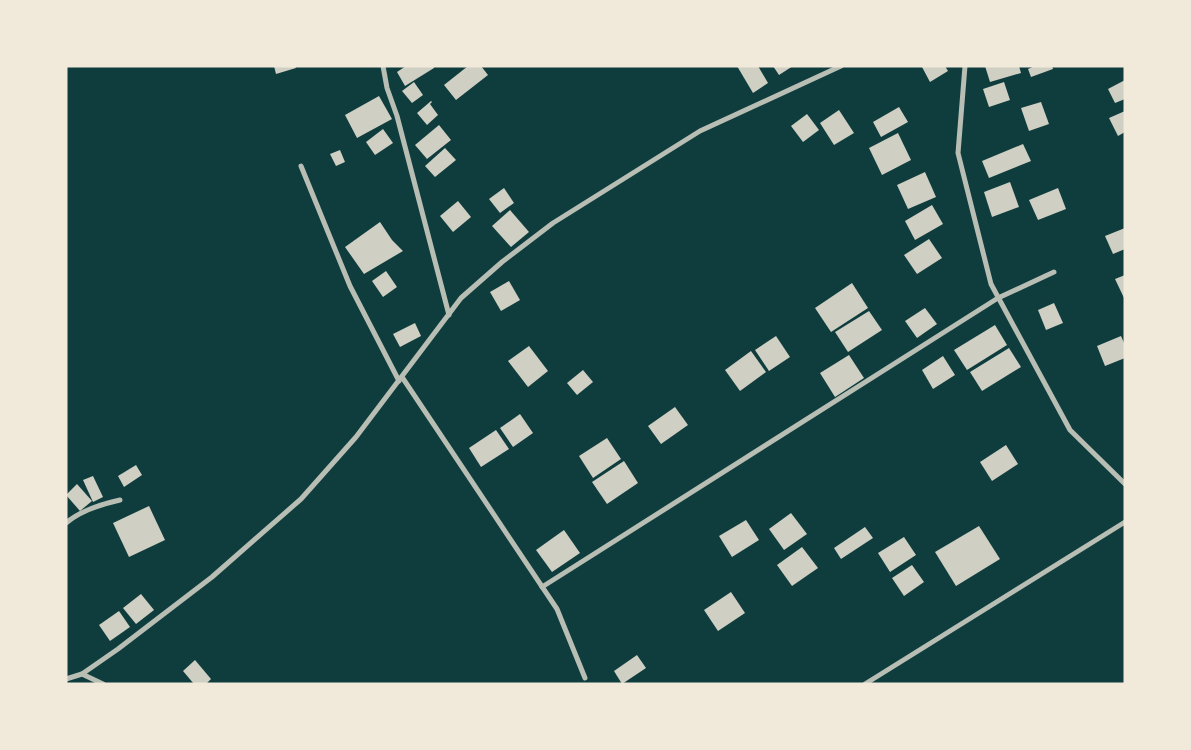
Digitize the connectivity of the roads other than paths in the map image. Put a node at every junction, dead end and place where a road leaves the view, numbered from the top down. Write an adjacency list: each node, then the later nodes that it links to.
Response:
1 (383, 66): 7 (street)
2 (841, 66): 7 (street)
3 (965, 66): 6 (street)
4 (301, 166): 8 (street)
5 (1054, 272): 6 (street)
6 (998, 298): 9 (street); 13 (street)
7 (449, 315): 8 (street)
8 (400, 379): 13 (street); 14 (street)
9 (1125, 484)
10 (120, 500): 12 (street)
11 (1125, 522): 18 (street)
12 (66, 524)
13 (542, 586): 15 (street)
14 (82, 674): 16 (street); 17 (street)
15 (585, 678)
16 (66, 679)
17 (103, 684)
18 (865, 684)

